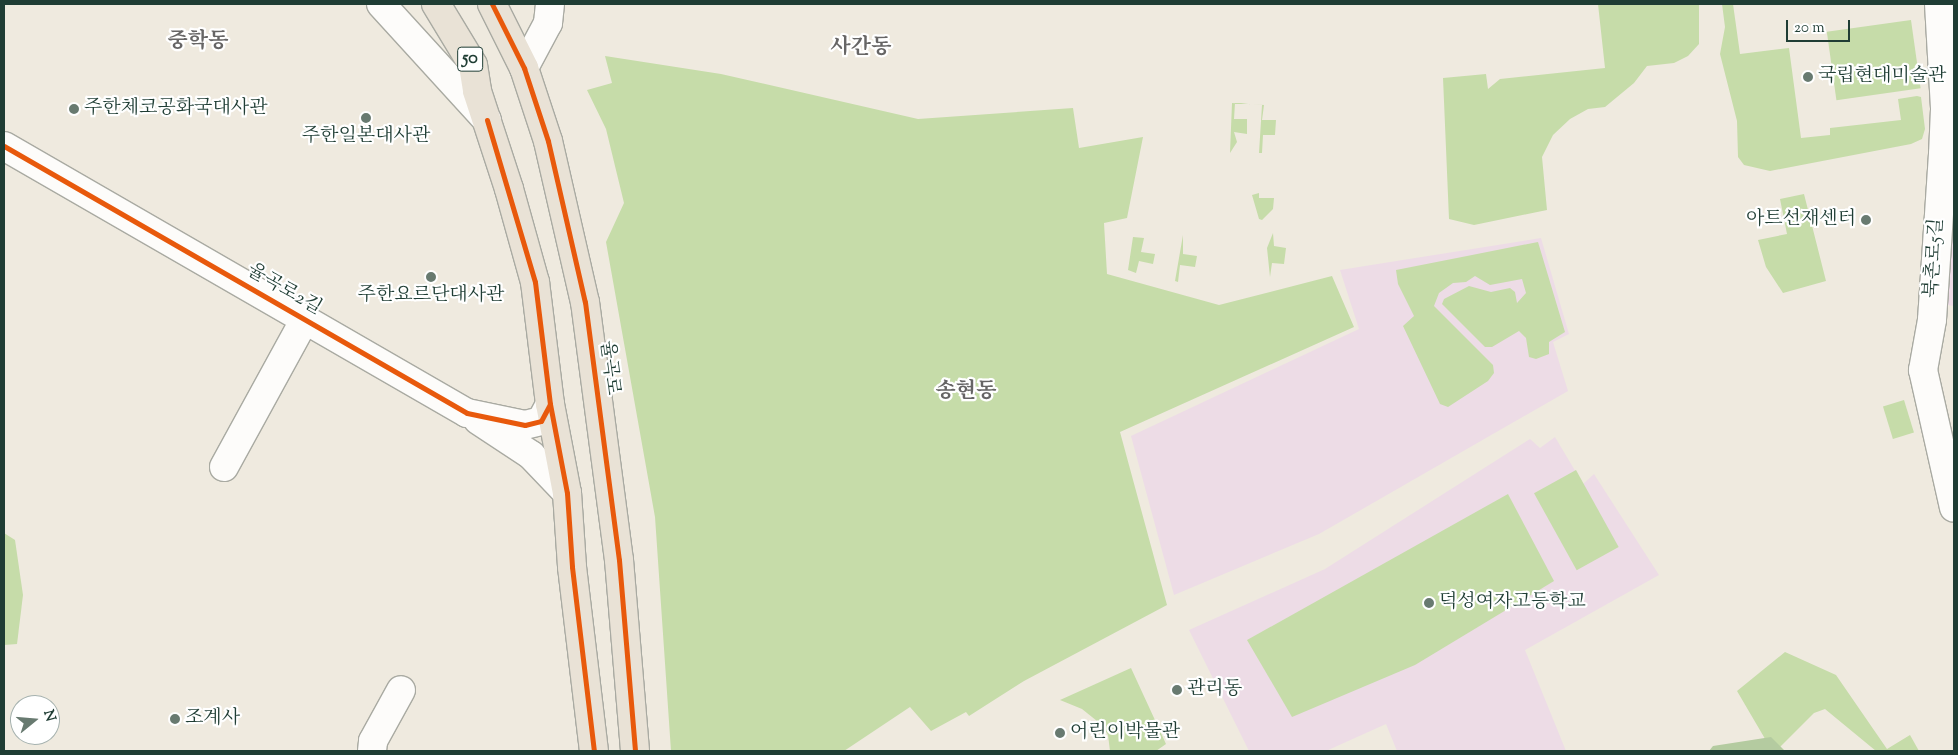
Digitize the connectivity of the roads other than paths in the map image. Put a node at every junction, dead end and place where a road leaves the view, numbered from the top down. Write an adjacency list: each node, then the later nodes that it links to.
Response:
1 (381, 4): 7 (street)
2 (436, 4): 7 (main road, 50)
3 (492, 4): 6 (main road, 율곡로)
4 (550, 4): 6 (street)
5 (1939, 4): 14 (street, 북촌로5길)
6 (524, 68): 18 (main road, 율곡로)
7 (487, 120): 10 (main road, 50)
8 (4, 146): 9 (street, 율곡로2길)
9 (305, 319): 11 (street, 율곡로2길); 12 (street)
10 (550, 404): 11 (street, 율곡로2길); 13 (main road, 50)
11 (467, 413): 13 (street)
12 (224, 467)
13 (567, 493): 16 (main road, 50)
14 (1954, 508)
15 (401, 690): 17 (street)
16 (591, 746)
17 (372, 751)
18 (635, 751)

